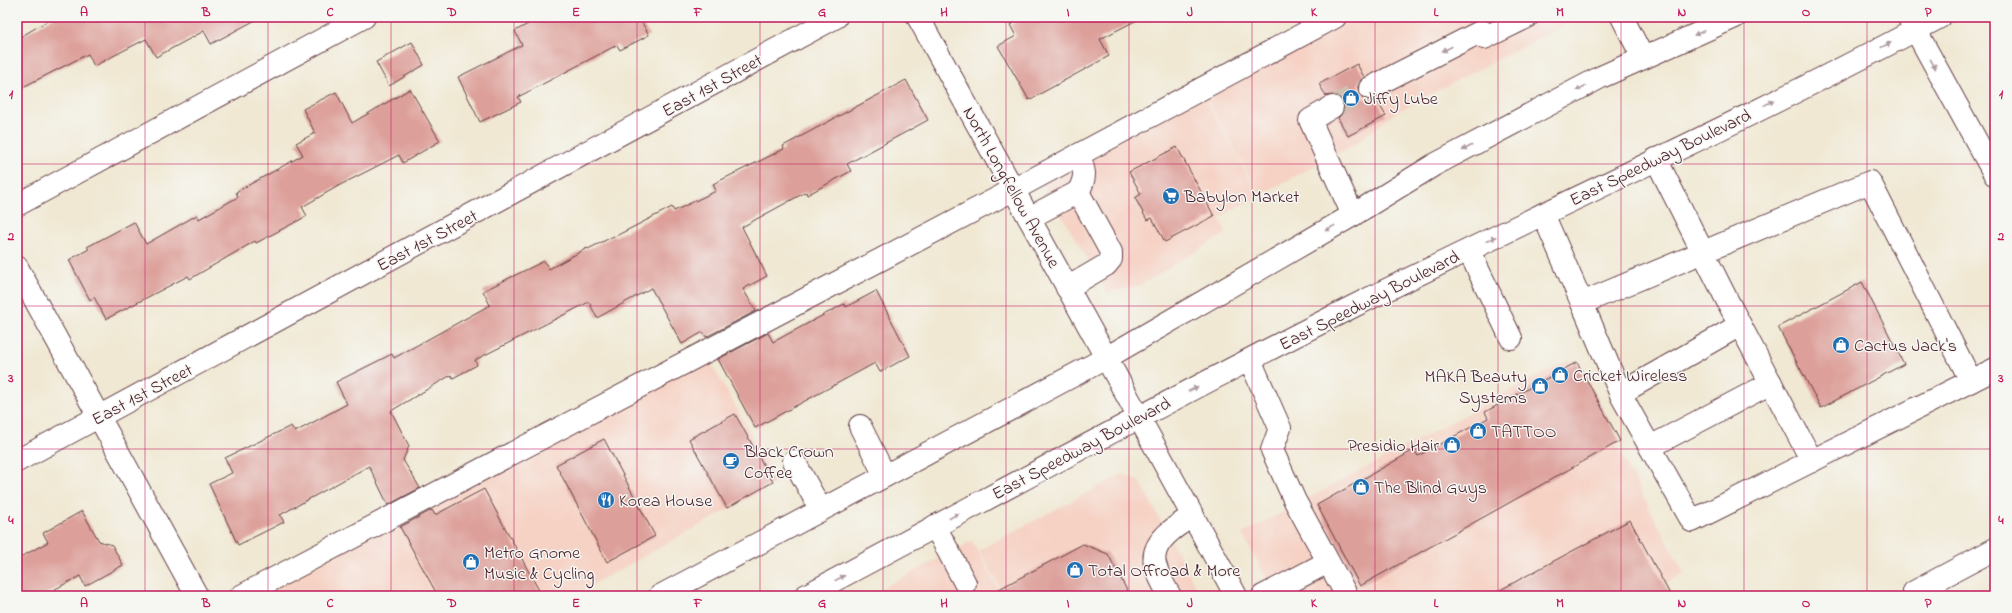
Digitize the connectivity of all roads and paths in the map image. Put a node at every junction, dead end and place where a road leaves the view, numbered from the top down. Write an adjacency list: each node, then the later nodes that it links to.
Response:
1 (364, 17): 18 (main road)
2 (836, 17): 36 (main road, East 1st Street)
3 (918, 17): 16 (main road, North Longfellow Avenue)
4 (1335, 17): 13 (main road)
5 (1527, 17): 11 (main road, one-way to 11)
6 (1622, 17): 10 (main road)
7 (1735, 17): 10 (main road, one-way to 10)
8 (1940, 17): 9 (main road, East Speedway Boulevard)
9 (1912, 24): 14 (main road, East Speedway Boulevard, one-way to 9); 15 (main road, one-way to 15)
10 (1643, 58): 20 (main road, one-way to 20)
11 (1370, 88)
12 (1332, 107): 20 (main road)
13 (1078, 155): 16 (main road); 17 (main road)
14 (1656, 159): 19 (main road, East Speedway Boulevard); 23 (main road)
15 (1995, 175)
16 (1013, 190): 21 (main road, North Longfellow Avenue); 50 (main road)
17 (1078, 192): 21 (main road); 25 (main road)
18 (17, 205)
19 (1543, 214): 22 (main road, East Speedway Boulevard, one-way to 19); 26 (main road)
20 (1353, 215): 29 (main road, one-way to 29)
21 (1029, 218): 25 (main road, North Longfellow Avenue)
22 (1469, 250): 28 (main road); 30 (main road, East Speedway Boulevard)
23 (1702, 252): 26 (main road); 27 (main road); 32 (main road)
24 (17, 266): 36 (main road)
25 (1067, 288): 29 (main road, North Longfellow Avenue)
26 (1582, 303): 34 (main road)
27 (1740, 325): 33 (main road); 34 (main road)
28 (1511, 338)
29 (1106, 358): 35 (main road, North Longfellow Avenue); 42 (main road)
30 (1250, 360): 35 (main road, East Speedway Boulevard, one-way to 30); 47 (main road)
31 (1995, 369): 32 (main road)
32 (1971, 381): 41 (main road)
33 (1771, 383): 38 (main road); 41 (main road)
34 (1621, 393): 38 (main road)
35 (1140, 416): 44 (main road, North Longfellow Avenue); 45 (main road, East Speedway Boulevard, one-way to 35)
36 (100, 417): 40 (main road, East 1st Street); 49 (main road)
37 (860, 426): 42 (main road)
38 (1650, 447): 41 (main road)
39 (794, 460): 43 (main road)
40 (17, 461)
41 (1812, 461)
42 (885, 476): 43 (main road)
43 (821, 510): 51 (main road)
44 (1194, 516): 53 (main road); 54 (main road, North Longfellow Avenue)
45 (935, 526): 48 (main road); 52 (main road, East Speedway Boulevard, one-way to 45)
46 (1995, 549): 57 (main road)
47 (1328, 562): 55 (main road); 56 (main road)
48 (965, 583)
49 (197, 596)
50 (240, 596)
51 (660, 596)
52 (805, 596)
53 (1170, 596)
54 (1236, 596)
55 (1263, 596)
56 (1347, 596)
57 (1914, 596)

